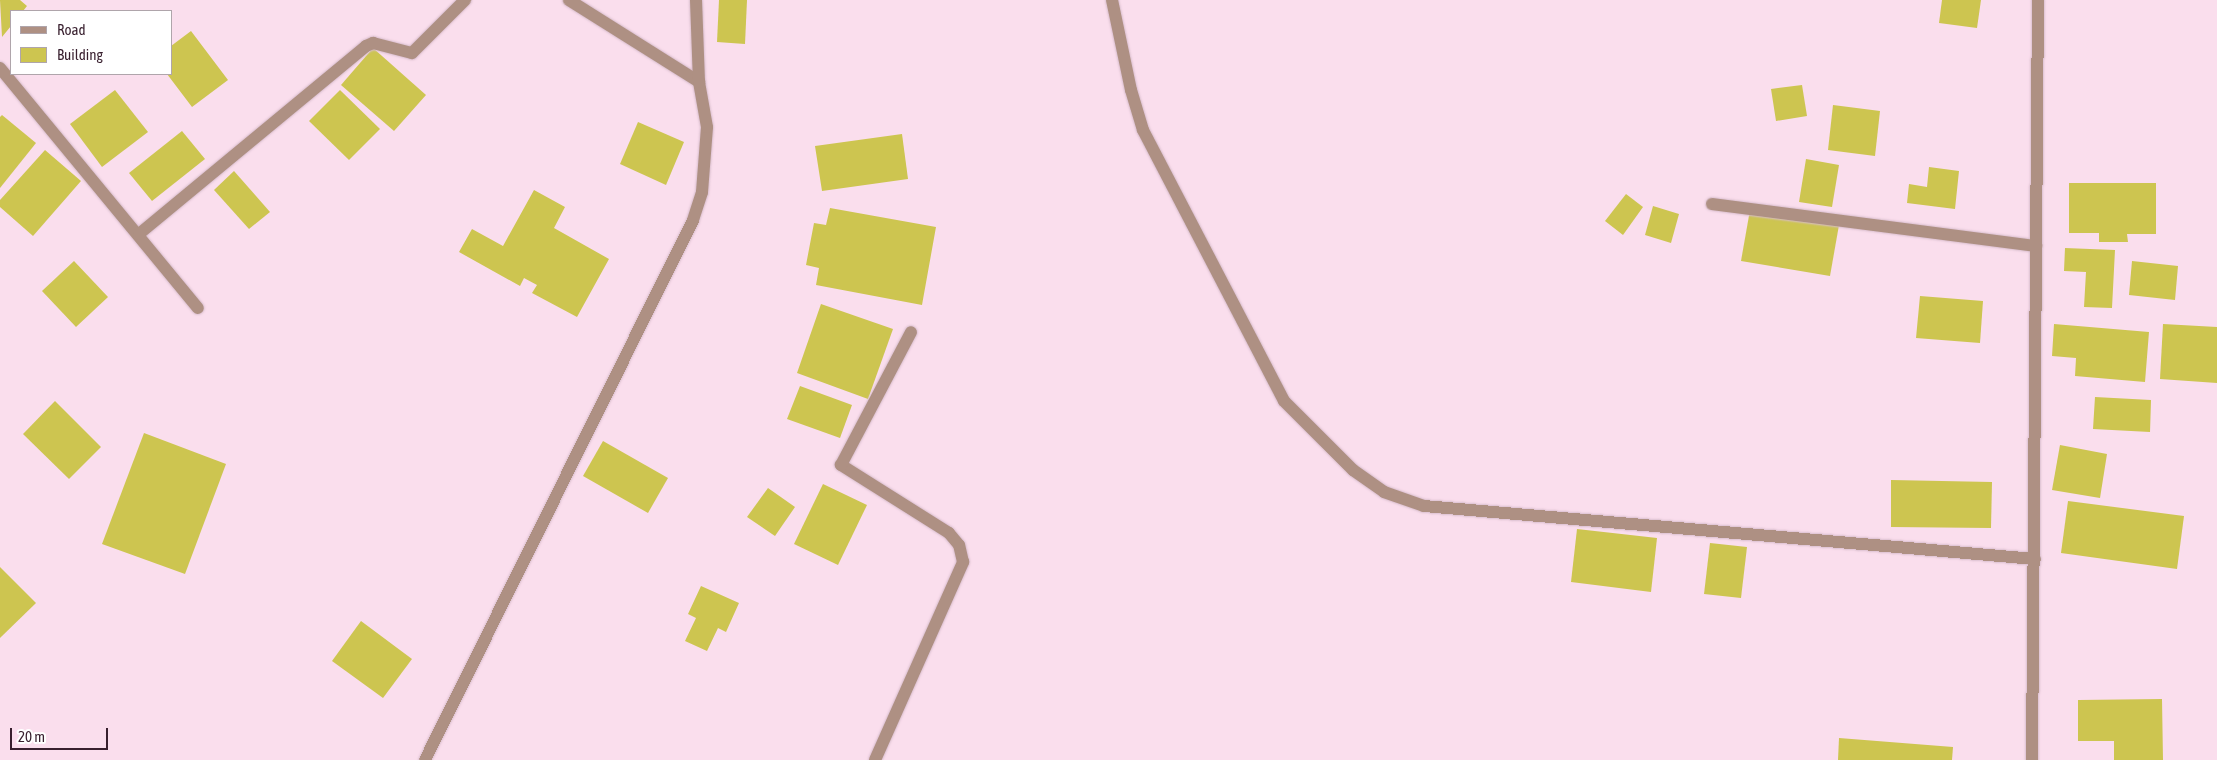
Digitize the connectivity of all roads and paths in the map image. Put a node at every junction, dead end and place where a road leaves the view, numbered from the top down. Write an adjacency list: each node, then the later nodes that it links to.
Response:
1 (465, 0): 9 (street)
2 (696, 0): 7 (street)
3 (1112, 0): 13 (street)
4 (2038, 0): 10 (street)
5 (571, 1): 7 (street)
6 (0, 68): 9 (street)
7 (699, 82): 14 (street)
8 (1712, 204): 10 (street)
9 (139, 234): 11 (street)
10 (2036, 246): 13 (street)
11 (198, 308)
12 (911, 332): 15 (street)
13 (2035, 559): 16 (street)
14 (425, 760)
15 (875, 760)
16 (2032, 760)

